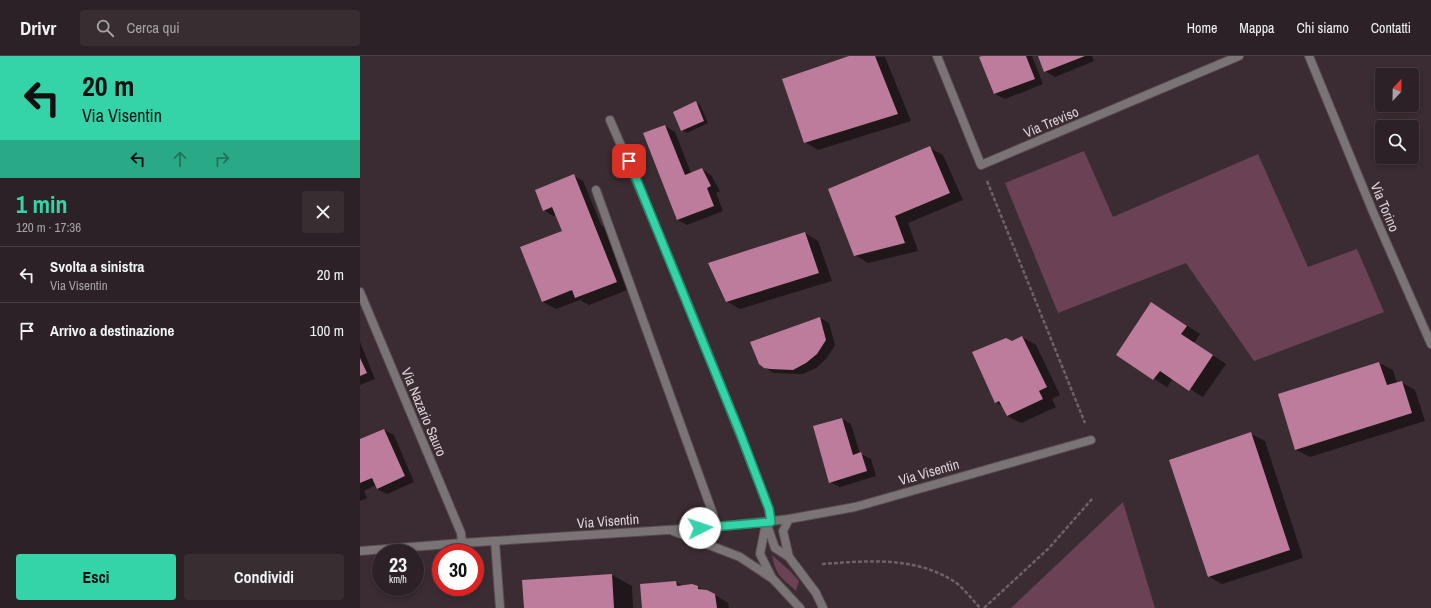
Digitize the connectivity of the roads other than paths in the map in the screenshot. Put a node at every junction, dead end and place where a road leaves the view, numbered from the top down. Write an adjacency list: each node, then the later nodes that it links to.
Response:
1 (937, 56): 2 (street, Via Treviso)
2 (1239, 56)
3 (1309, 56): 7 (street, Via Torino)
4 (610, 120): 10 (street)
5 (596, 190): 11 (street)
6 (360, 292): 14 (street, Via Nazario Sauro)
7 (1431, 344)
8 (1091, 440): 9 (street, Via Visentin)
9 (789, 519): 10 (street, Via Visentin); 16 (street)
10 (769, 522): 11 (street, Via Visentin); 16 (street); 17 (street)
11 (715, 527): 12 (street, Via Visentin)
12 (670, 530): 13 (street, Via Visentin); 17 (street)
13 (495, 541): 14 (street, Via Visentin); 18 (street)
14 (462, 543): 15 (street, Via Visentin)
15 (360, 551)
16 (789, 557): 20 (street)
17 (773, 579): 19 (street)
18 (500, 608)
19 (800, 608)
20 (823, 608)

